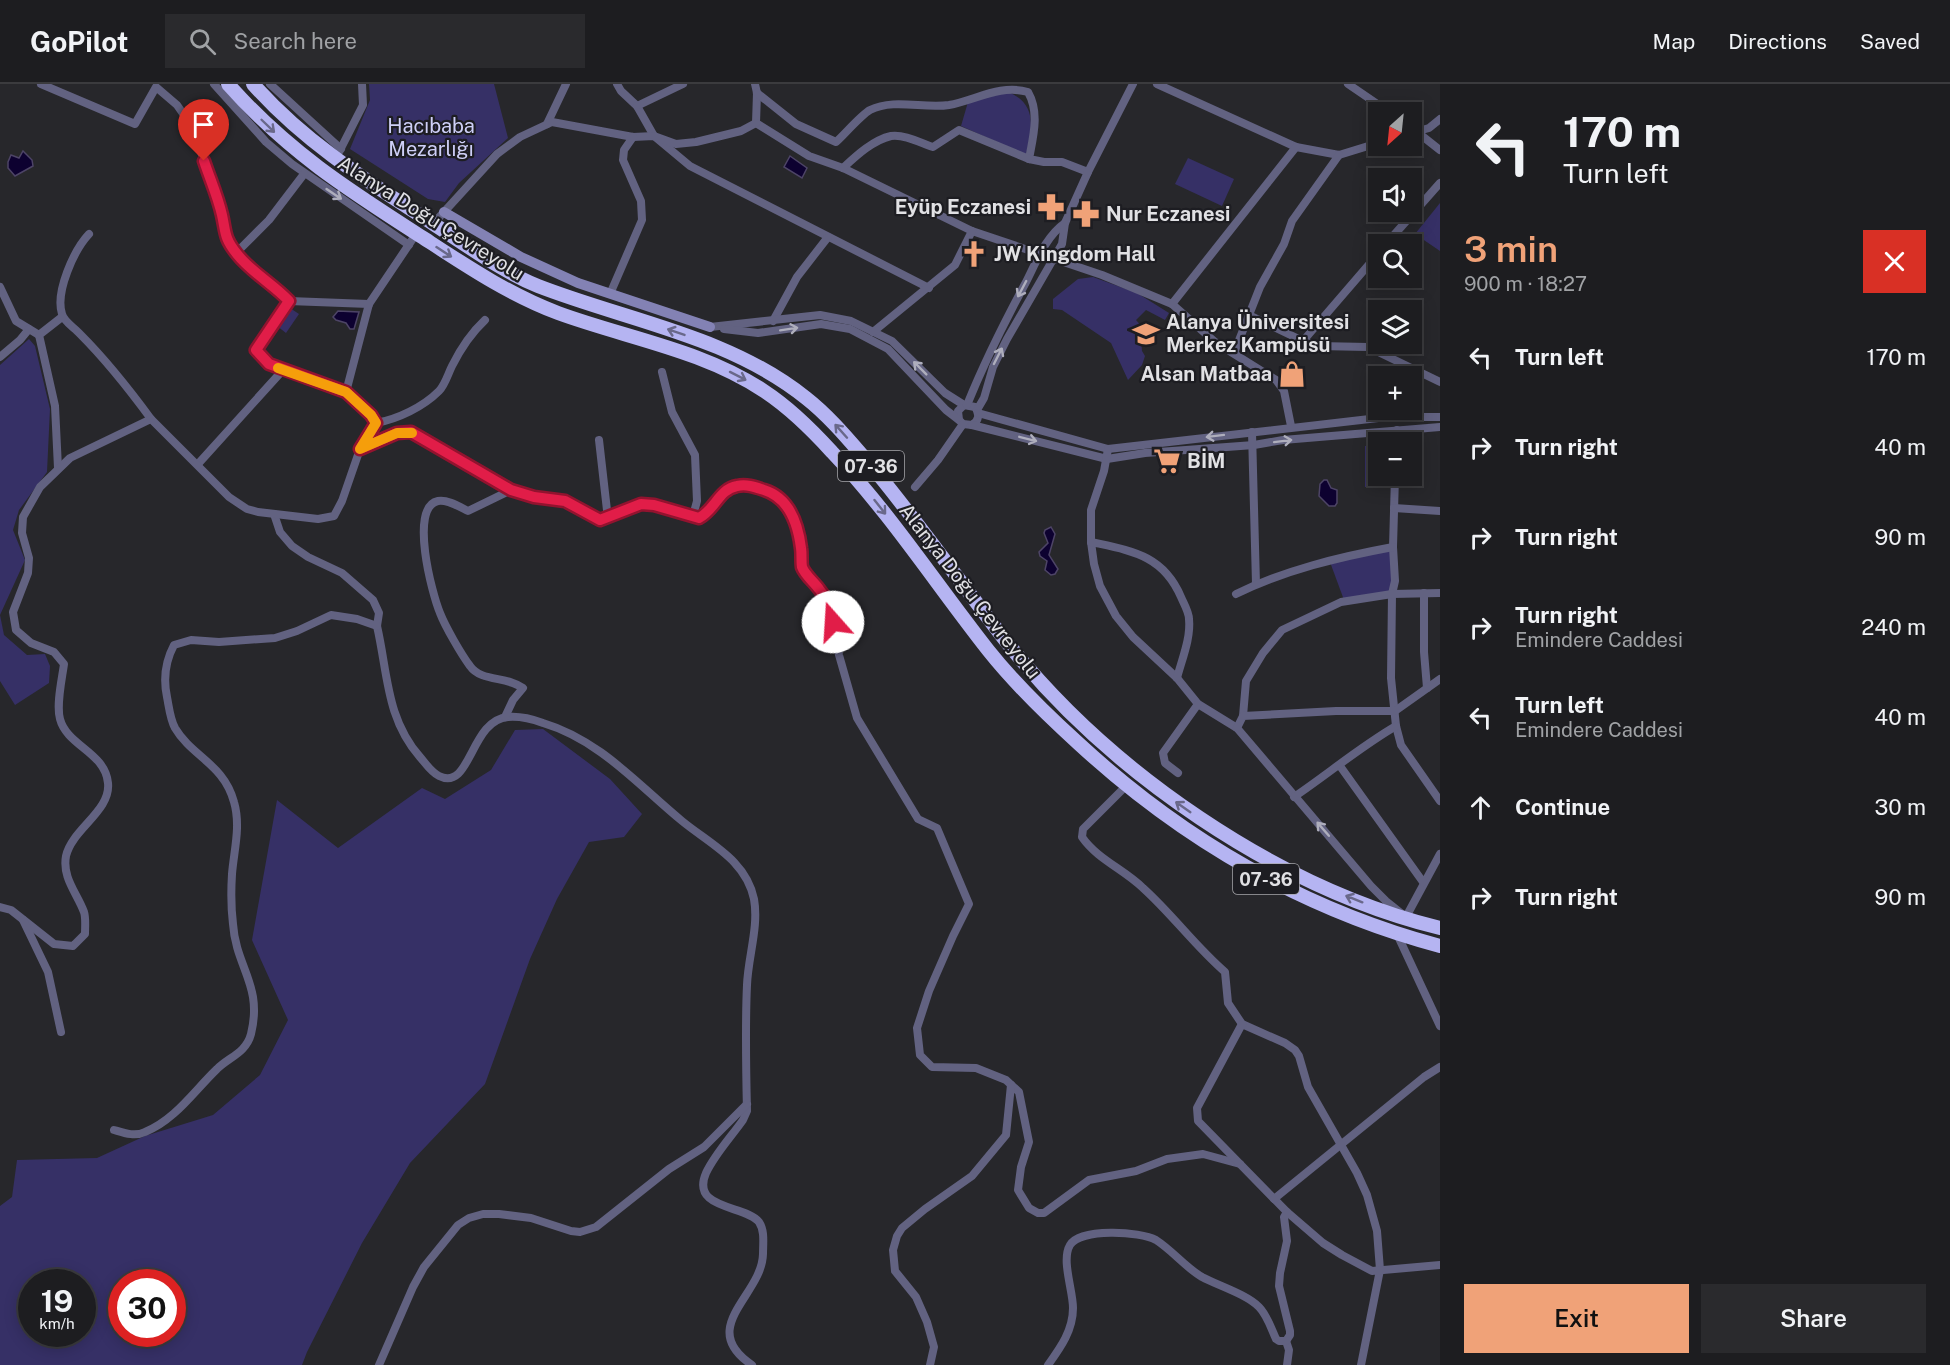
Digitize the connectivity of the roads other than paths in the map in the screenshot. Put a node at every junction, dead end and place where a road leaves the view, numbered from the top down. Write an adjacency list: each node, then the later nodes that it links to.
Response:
1 (41, 84): 44 (street)
2 (214, 84): 34 (street)
3 (228, 84): 43 (highway, Alanya Doğu Çevreyolu / 07-36, one-way to 43)
4 (253, 84): 29 (highway, Alanya Doğu Çevreyolu / 07-36)
5 (270, 84): 29 (street)
6 (362, 84): 29 (street)
7 (566, 84): 21 (street)
8 (617, 84): 18 (street)
9 (683, 84): 18 (street)
10 (755, 84): 16 (street)
11 (1034, 84): 15 (street)
12 (1133, 84): 33 (street)
13 (1157, 84): 27 (street)
14 (1348, 84): 17 (street)
15 (1028, 92): 16 (street); 31 (street)
16 (757, 93): 20 (street)
17 (1374, 102)
18 (637, 106): 23 (street)
19 (1440, 119): 22 (street)
20 (756, 123): 23 (street); 32 (street)
21 (547, 124): 24 (street); 36 (street)
22 (1422, 129)
23 (654, 136): 24 (street); 42 (street)
24 (633, 137): 50 (street)
25 (1422, 137): 28 (street)
26 (1368, 146): 30 (street)
27 (1296, 147): 30 (street); 53 (street)
28 (1440, 150)
29 (338, 154): 38 (highway, Alanya Doğu Çevreyolu / 07-36)
30 (1339, 155): 54 (street)
31 (1029, 159): 32 (street); 33 (street)
32 (843, 168): 39 (street)
33 (1088, 172): 37 (street)
34 (304, 174): 43 (street, one-way to 43); 44 (street)
35 (1440, 183): 41 (street)
36 (444, 212): 38 (street); 50 (street)
37 (1065, 223): 45 (street); 46 (street)
38 (433, 224): 119 (highway, Alanya Doğu Çevreyolu / 07-36, one-way to 38)
39 (972, 231): 45 (street); 49 (street)
40 (89, 234): 55 (street)
41 (1395, 234)
42 (828, 237): 49 (street); 57 (street)
43 (413, 239): 52 (street); 113 (highway, Alanya Doğu Çevreyolu / 07-36, one-way to 113)
44 (236, 253): 51 (street)
45 (1041, 253): 46 (street); 69 (street, one-way to 69)
46 (1053, 259): 53 (street); 70 (street, one-way to 46)
47 (1368, 266): 62 (street)
48 (0, 287): 59 (street)
49 (929, 288): 60 (street)
50 (610, 294): 58 (street)
51 (289, 301): 52 (street); 65 (street)
52 (369, 304): 68 (street)
53 (1172, 304): 63 (street)
54 (1249, 315): 62 (street); 63 (street)
55 (62, 317): 61 (street); 72 (street)
56 (484, 320): 73 (street)
57 (773, 321): 58 (street); 60 (street)
58 (710, 327): 74 (street, one-way to 74)
59 (29, 329): 61 (street); 64 (street)
60 (873, 332): 69 (street, one-way to 60)
61 (39, 335): 85 (street)
62 (1303, 341): 67 (street)
63 (1234, 353): 75 (street)
64 (0, 357)
65 (283, 370): 68 (street); 84 (street)
66 (662, 372): 92 (street)
67 (1440, 382)
68 (346, 392): 73 (street)
69 (966, 405): 70 (street); 74 (street)
70 (977, 411): 74 (street); 81 (street)
71 (1440, 417): 75 (street)
72 (152, 419): 84 (street); 85 (street)
73 (376, 423): 82 (street)
74 (964, 423): 83 (street, one-way to 83); 87 (street)
75 (1291, 426): 78 (street)
76 (1440, 427): 77 (street)
77 (1396, 430): 80 (street, one-way to 77)
78 (1252, 432): 80 (street); 81 (street, one-way to 81)
79 (599, 440): 93 (street)
80 (1254, 445): 83 (street); 96 (street)
81 (1108, 448): 83 (street)
82 (360, 449): 88 (street); 91 (street)
83 (1107, 459): 94 (street)
84 (198, 464): 91 (street)
85 (58, 468): 120 (street)
86 (1395, 486): 89 (street)
87 (915, 487)
88 (511, 490): 93 (street); 108 (street)
89 (1394, 508): 90 (street); 95 (street)
90 (1440, 511)
91 (274, 514): 101 (street)
92 (693, 516): 93 (street); 128 (street)
93 (608, 519)
94 (1091, 542): 102 (street); 102 (street)
95 (1393, 547): 96 (street); 100 (street)
96 (1256, 584): 99 (street)
97 (1424, 593): 98 (street); 100 (street); 104 (street)
98 (1440, 593)
99 (1236, 594)
100 (1392, 594): 106 (street); 107 (street)
101 (377, 626): 108 (street); 130 (street)
102 (1177, 678): 105 (street)
103 (1440, 679): 104 (street)
104 (1427, 688): 106 (street)
105 (1198, 704): 110 (street); 112 (street)
106 (1395, 711): 107 (street); 109 (street)
107 (1243, 716): 110 (street)
108 (505, 717): 129 (street)
109 (1396, 726): 111 (street); 115 (street)
110 (1237, 728): 114 (street)
111 (1340, 766): 114 (street); 117 (street)
112 (1178, 773)
113 (1126, 786): 122 (highway, Alanya Doğu Çevreyolu / 07-36); 124 (street)
114 (1294, 797): 119 (street, one-way to 114)
115 (1440, 801)
116 (1440, 854): 117 (street)
117 (1423, 882): 119 (street)
118 (0, 908): 120 (street)
119 (1406, 917): 121 (highway, Alanya Doğu Çevreyolu / 07-36)
120 (22, 919): 126 (street)
121 (1434, 927)
122 (1397, 933): 123 (highway, Alanya Doğu Çevreyolu / 07-36); 125 (street)
123 (1440, 946)
124 (1242, 1024): 131 (street); 132 (street)
125 (1440, 1026)
126 (61, 1032)
127 (1440, 1067): 131 (street)
128 (1011, 1085): 132 (street); 140 (street)
129 (747, 1104): 138 (street); 139 (street)
130 (114, 1130)
131 (1341, 1143): 133 (street); 136 (street)
132 (1240, 1164): 133 (street)
133 (1274, 1199): 134 (street)
134 (1287, 1212): 136 (street); 137 (street)
135 (1440, 1264): 136 (street)
136 (1380, 1270): 143 (street)
137 (1286, 1341): 141 (street); 142 (street)
138 (379, 1365)
139 (752, 1365)
140 (930, 1365)
141 (1048, 1365)
142 (1287, 1365)
143 (1361, 1365)

